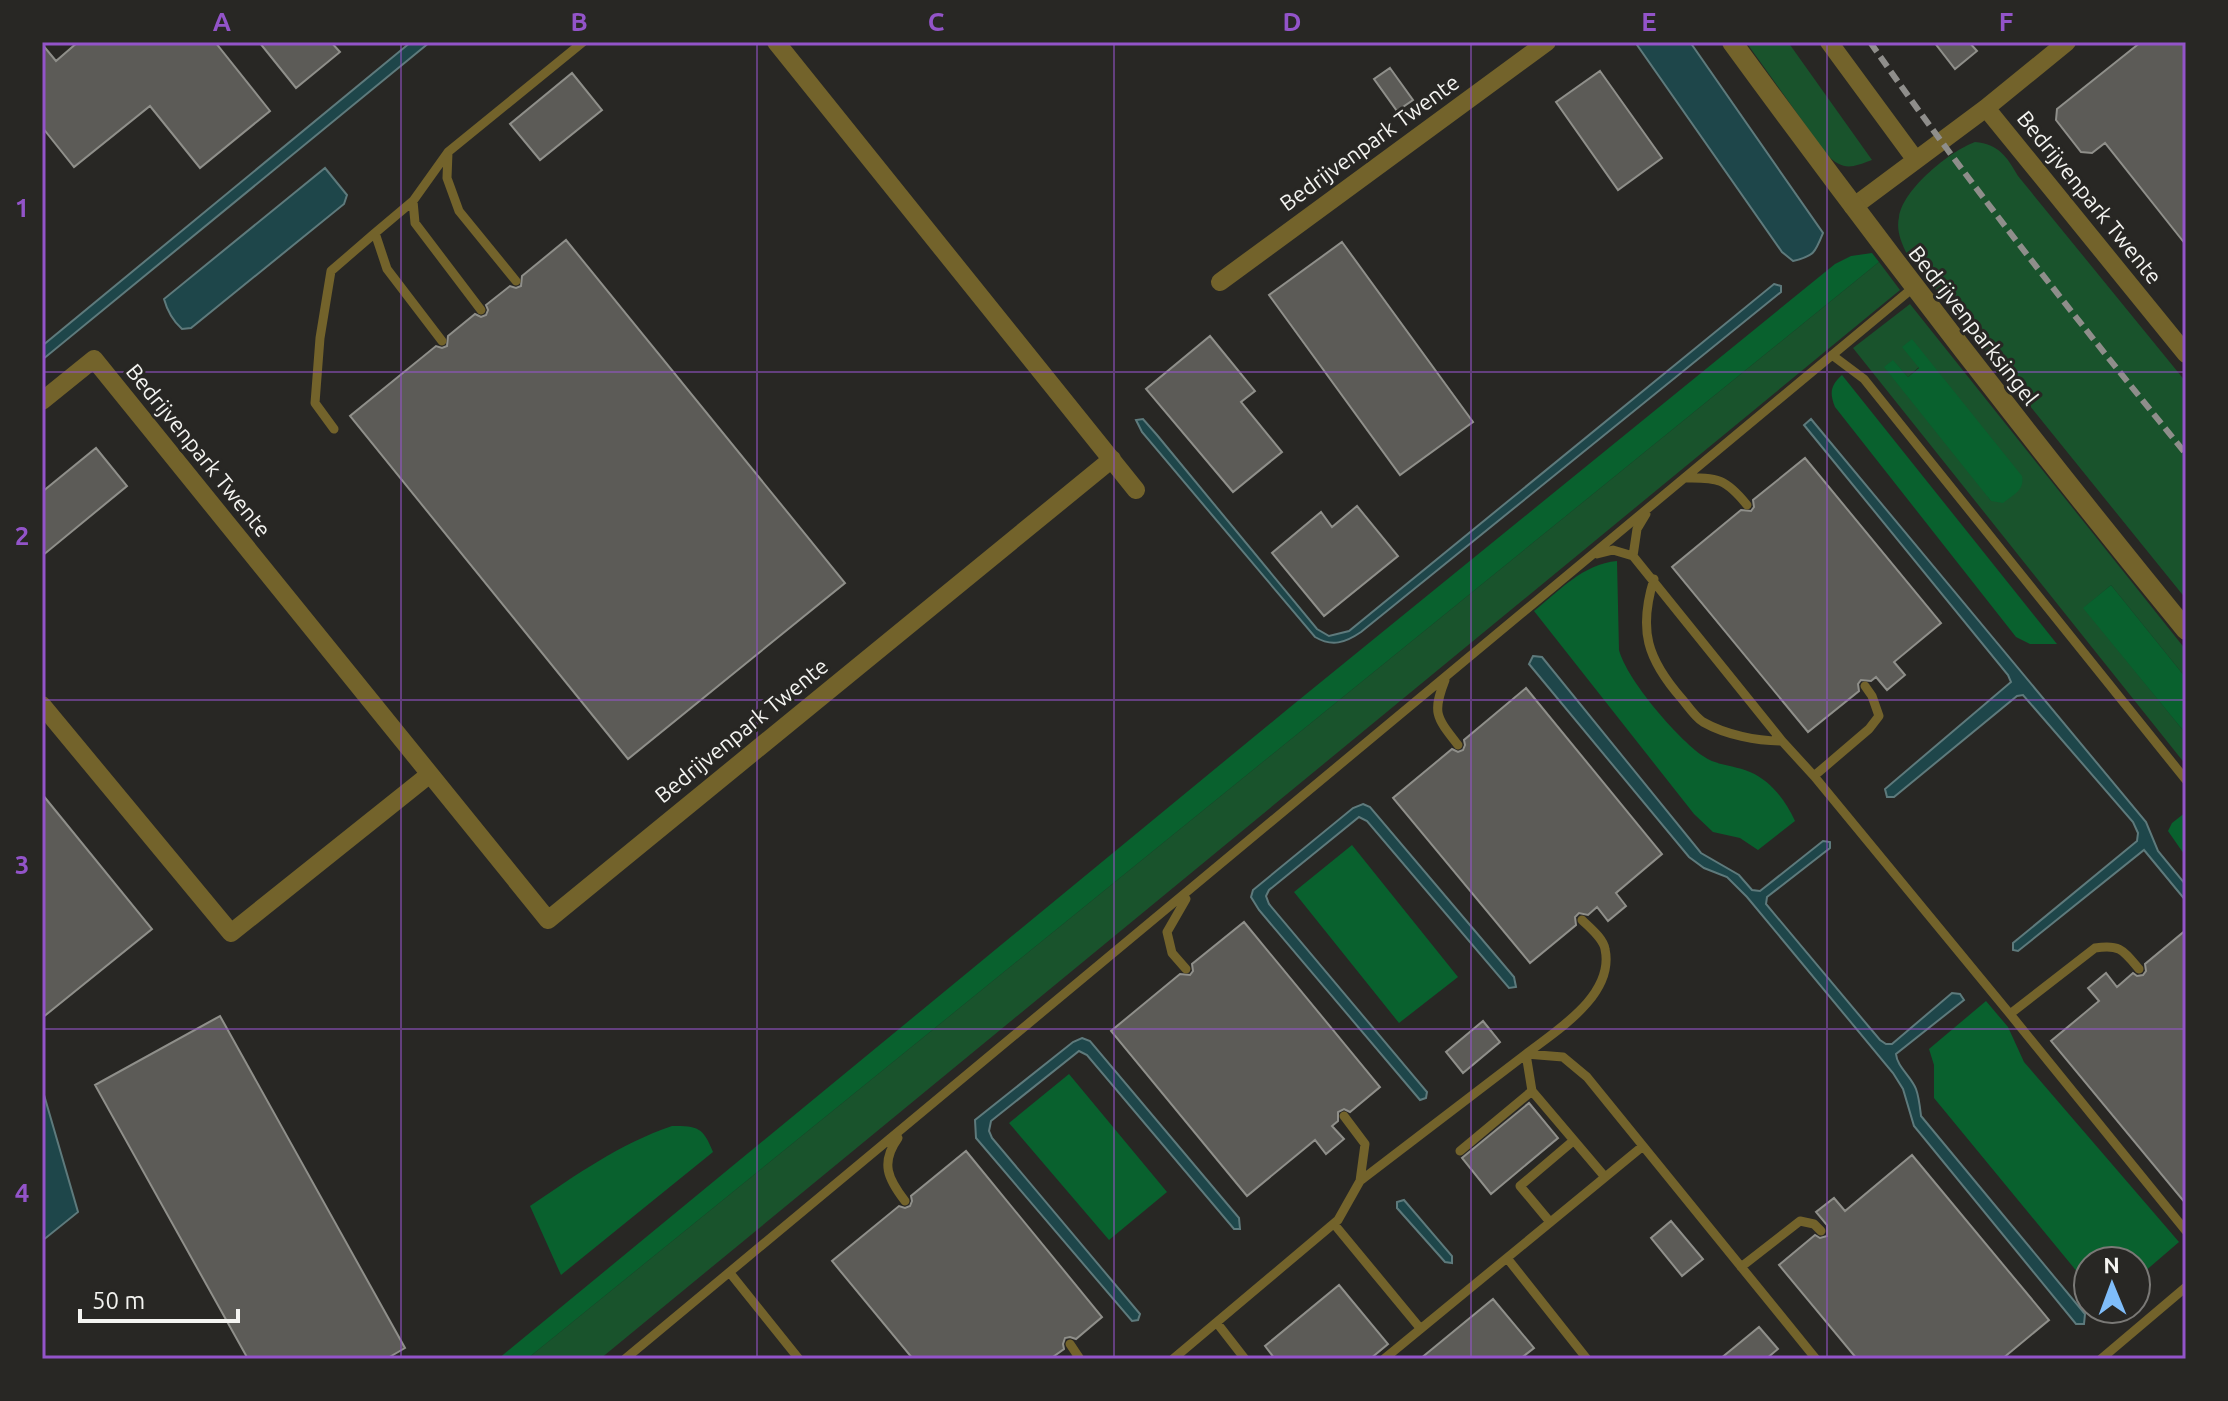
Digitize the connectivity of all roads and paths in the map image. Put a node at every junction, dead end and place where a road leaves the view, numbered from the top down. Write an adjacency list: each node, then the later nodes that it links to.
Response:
1 (583, 42): 8 (lane)
2 (776, 42): 22 (street)
3 (1547, 42): 14 (street, Bedrijvenpark Twente)
4 (1732, 42): 11 (street, Bedrijvenparksingel)
5 (1829, 42): 9 (street)
6 (2067, 42): 7 (street, Bedrijvenpark Twente)
7 (1986, 108): 9 (street, Bedrijvenpark Twente); 18 (street, Bedrijvenpark Twente)
8 (448, 152): 10 (lane); 13 (lane)
9 (1915, 159): 11 (street, Bedrijvenpark Twente)
10 (413, 201): 12 (lane); 16 (lane)
11 (1853, 207): 15 (street, Bedrijvenparksingel)
12 (375, 233): 17 (lane); 21 (lane)
13 (516, 281)
14 (1220, 282)
15 (1914, 287): 19 (lane); 30 (street, Bedrijvenparksingel)
16 (481, 310)
17 (442, 341)
18 (2186, 354)
19 (1832, 355): 23 (lane); 38 (lane)
20 (42, 401): 36 (street, Bedrijvenpark Twente)
21 (334, 429)
22 (1112, 459): 24 (street); 36 (street, Bedrijvenpark Twente)
23 (1684, 478): 25 (lane); 26 (lane)
24 (1136, 490)
25 (1747, 505)
26 (1650, 507): 27 (lane); 28 (lane)
27 (1592, 556): 28 (lane); 31 (lane)
28 (1633, 556): 29 (lane)
29 (1654, 579): 34 (lane); 34 (lane)
30 (2186, 630)
31 (1446, 677): 35 (lane); 39 (lane)
32 (1865, 686): 37 (lane)
33 (42, 705): 36 (street)
34 (1782, 741): 37 (lane)
35 (1458, 745)
36 (430, 774)
37 (1814, 776): 43 (lane)
38 (2186, 780)
39 (1198, 883): 41 (lane); 47 (lane)
40 (1582, 920): 44 (lane)
41 (1186, 969)
42 (2139, 969): 43 (lane)
43 (2010, 1014): 57 (lane)
44 (1526, 1054): 45 (lane); 49 (lane); 52 (lane)
45 (1532, 1091): 48 (lane); 50 (lane)
46 (1344, 1116): 52 (lane)
47 (907, 1126): 53 (lane); 60 (lane)
48 (1573, 1141): 51 (lane); 54 (lane)
49 (1643, 1146): 51 (lane); 59 (lane)
50 (1460, 1151)
51 (1605, 1177): 54 (lane)
52 (1360, 1181): 55 (lane)
53 (905, 1201)
54 (1550, 1222): 58 (lane)
55 (1334, 1224): 62 (lane); 63 (lane)
56 (1821, 1231): 59 (lane)
57 (2186, 1231)
58 (1507, 1258): 63 (lane); 73 (lane)
59 (1741, 1267): 74 (lane)
60 (730, 1273): 65 (lane); 68 (lane)
61 (2186, 1287): 75 (lane)
62 (1217, 1323): 70 (lane); 71 (lane)
63 (1420, 1328): 72 (lane)
64 (1070, 1344): 69 (lane)
65 (641, 1346): 66 (lane); 67 (lane)
66 (625, 1359)
67 (634, 1359)
68 (799, 1359)
69 (1080, 1359)
70 (1173, 1359)
71 (1245, 1359)
72 (1384, 1359)
73 (1587, 1359)
74 (1816, 1359)
75 (2101, 1359)

